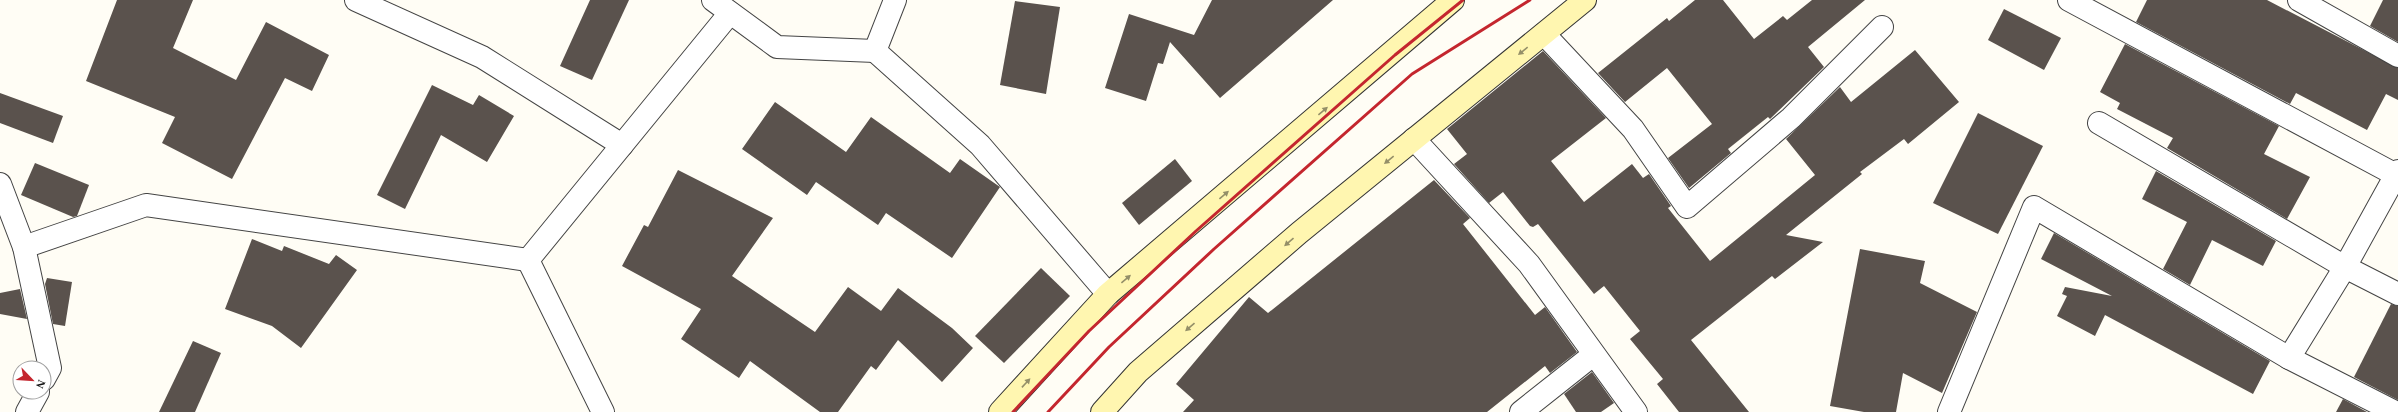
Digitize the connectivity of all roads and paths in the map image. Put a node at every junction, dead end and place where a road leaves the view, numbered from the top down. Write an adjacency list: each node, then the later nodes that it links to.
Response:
1 (356, 0): 15 (street)
2 (713, 0): 8 (street)
3 (894, 0): 11 (street)
4 (1453, 0): 21 (main road, one-way to 4)
5 (1586, 0): 10 (main road)
6 (2069, 0): 16 (street)
7 (2299, 0): 12 (street)
8 (730, 13): 11 (street); 15 (street)
9 (1882, 27): 10 (street)
10 (1544, 34): 14 (main road, one-way to 14)
11 (875, 50): 21 (street)
12 (2398, 56)
13 (2099, 123): 20 (street)
14 (1414, 139): 23 (street); 30 (main road, one-way to 30)
15 (622, 145): 19 (street)
16 (2397, 174): 20 (street)
17 (0, 184): 18 (street)
18 (24, 248): 19 (street); 25 (street)
19 (528, 260): 28 (street)
20 (2346, 267): 22 (street); 24 (street)
21 (1108, 294): 29 (main road, one-way to 21)
22 (2398, 294)
23 (1593, 355): 31 (street); 32 (street)
24 (2289, 358): 33 (street); 34 (street)
25 (48, 360)
26 (34, 400): 27 (street)
27 (28, 412)
28 (603, 412)
29 (1000, 412)
30 (1102, 412)
31 (1521, 412)
32 (1636, 412)
33 (1949, 412)
34 (2395, 412)

